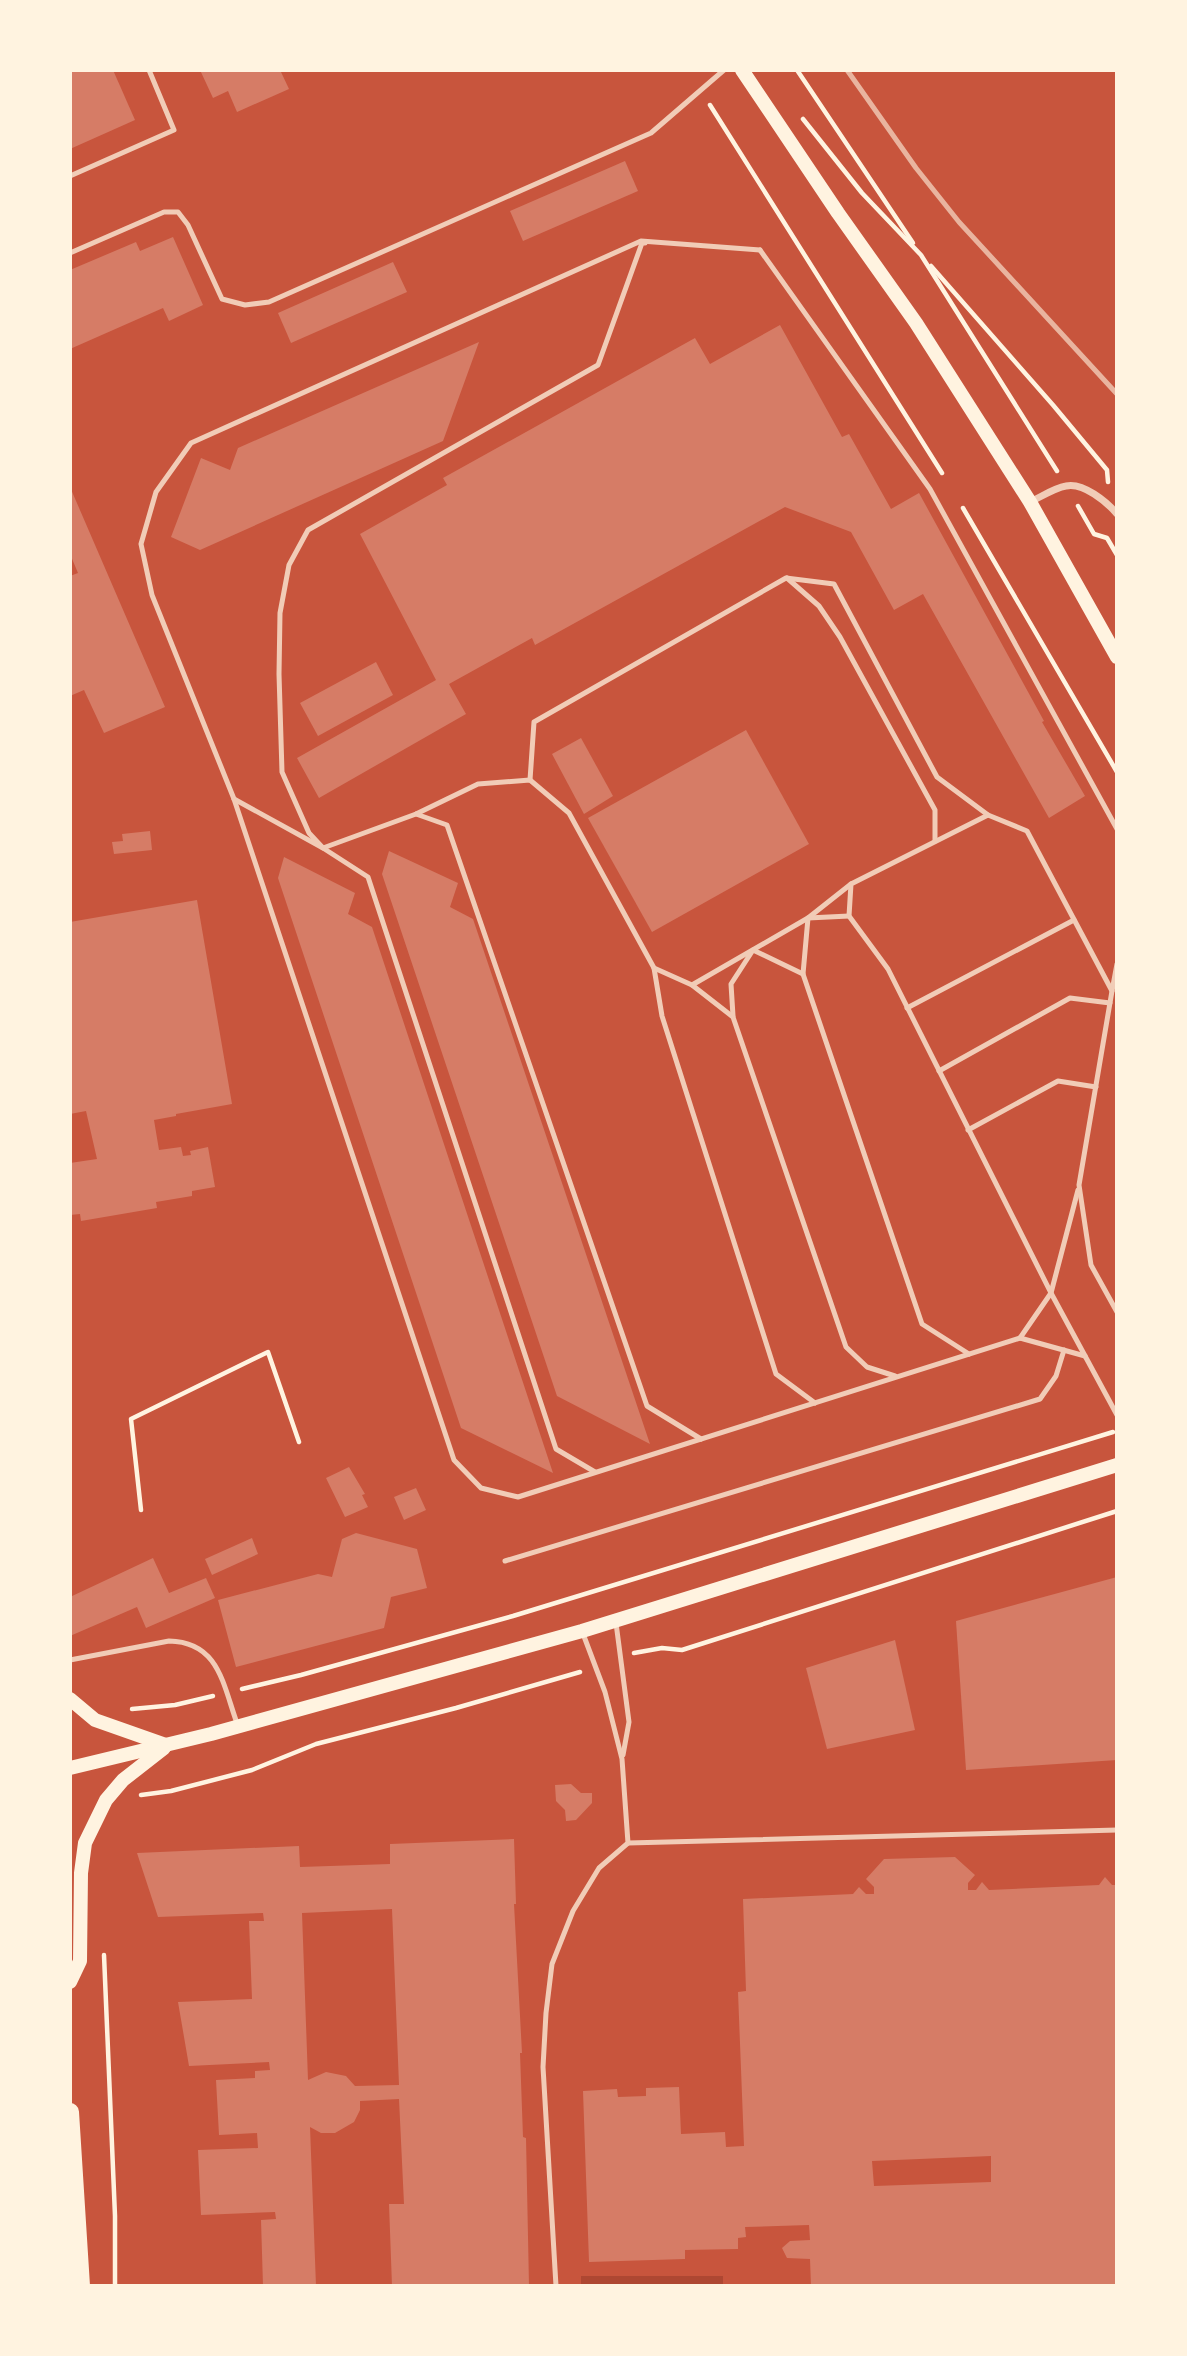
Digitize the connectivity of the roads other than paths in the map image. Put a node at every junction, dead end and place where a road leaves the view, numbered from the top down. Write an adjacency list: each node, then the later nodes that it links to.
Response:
1 (149, 70): 4 (lane)
2 (724, 70): 6 (lane)
3 (742, 70): 7 (main road)
4 (70, 176)
5 (760, 250): 12 (lane); 15 (lane); 17 (lane)
6 (70, 253)
7 (1030, 502): 8 (street); 10 (main road)
8 (1117, 514)
9 (786, 578): 11 (lane); 14 (lane); 16 (lane)
10 (1117, 657)
11 (530, 780): 13 (lane); 24 (lane)
12 (234, 799): 17 (lane); 46 (lane)
13 (416, 814): 17 (lane); 44 (lane)
14 (988, 815): 16 (lane); 21 (lane)
15 (1117, 829)
16 (935, 841): 18 (lane)
17 (323, 848): 46 (lane)
18 (851, 884): 19 (lane); 20 (lane)
19 (849, 916): 20 (lane); 29 (lane)
20 (808, 918): 22 (lane); 25 (lane)
21 (1074, 920): 27 (lane); 29 (lane)
22 (753, 950): 25 (lane); 26 (lane); 30 (lane)
23 (1117, 964): 27 (lane)
24 (654, 968): 26 (lane); 42 (lane)
25 (803, 974): 39 (lane)
26 (692, 985): 30 (lane)
27 (1112, 991): 28 (lane)
28 (1110, 1003): 31 (lane); 32 (lane)
29 (907, 1008): 31 (lane)
30 (733, 1017): 41 (lane)
31 (939, 1071): 33 (lane)
32 (1096, 1087): 33 (lane); 34 (lane)
33 (968, 1130): 35 (lane)
34 (1079, 1185): 35 (lane); 36 (lane)
35 (1051, 1293): 37 (lane); 40 (lane)
36 (1117, 1312)
37 (1020, 1338): 38 (lane); 39 (lane)
38 (1064, 1350): 40 (lane); 47 (lane)
39 (969, 1354): 41 (lane)
40 (1085, 1356): 43 (lane)
41 (896, 1377): 42 (lane)
42 (815, 1403): 44 (lane)
43 (1117, 1415)
44 (701, 1439): 46 (lane)
45 (1117, 1465): 48 (main road)
46 (596, 1472)
47 (505, 1561)
48 (616, 1621): 49 (main road); 54 (lane)
49 (582, 1631): 52 (main road); 54 (lane)
50 (70, 1660): 52 (lane)
51 (70, 1699): 53 (main road)
52 (238, 1727): 53 (main road)
53 (167, 1746): 55 (main road); 58 (main road)
54 (622, 1759): 57 (lane)
55 (70, 1768)
56 (1117, 1830): 57 (lane)
57 (628, 1843): 61 (lane)
58 (70, 1982)
59 (70, 2112): 60 (main road)
60 (81, 2286)
61 (556, 2286)

